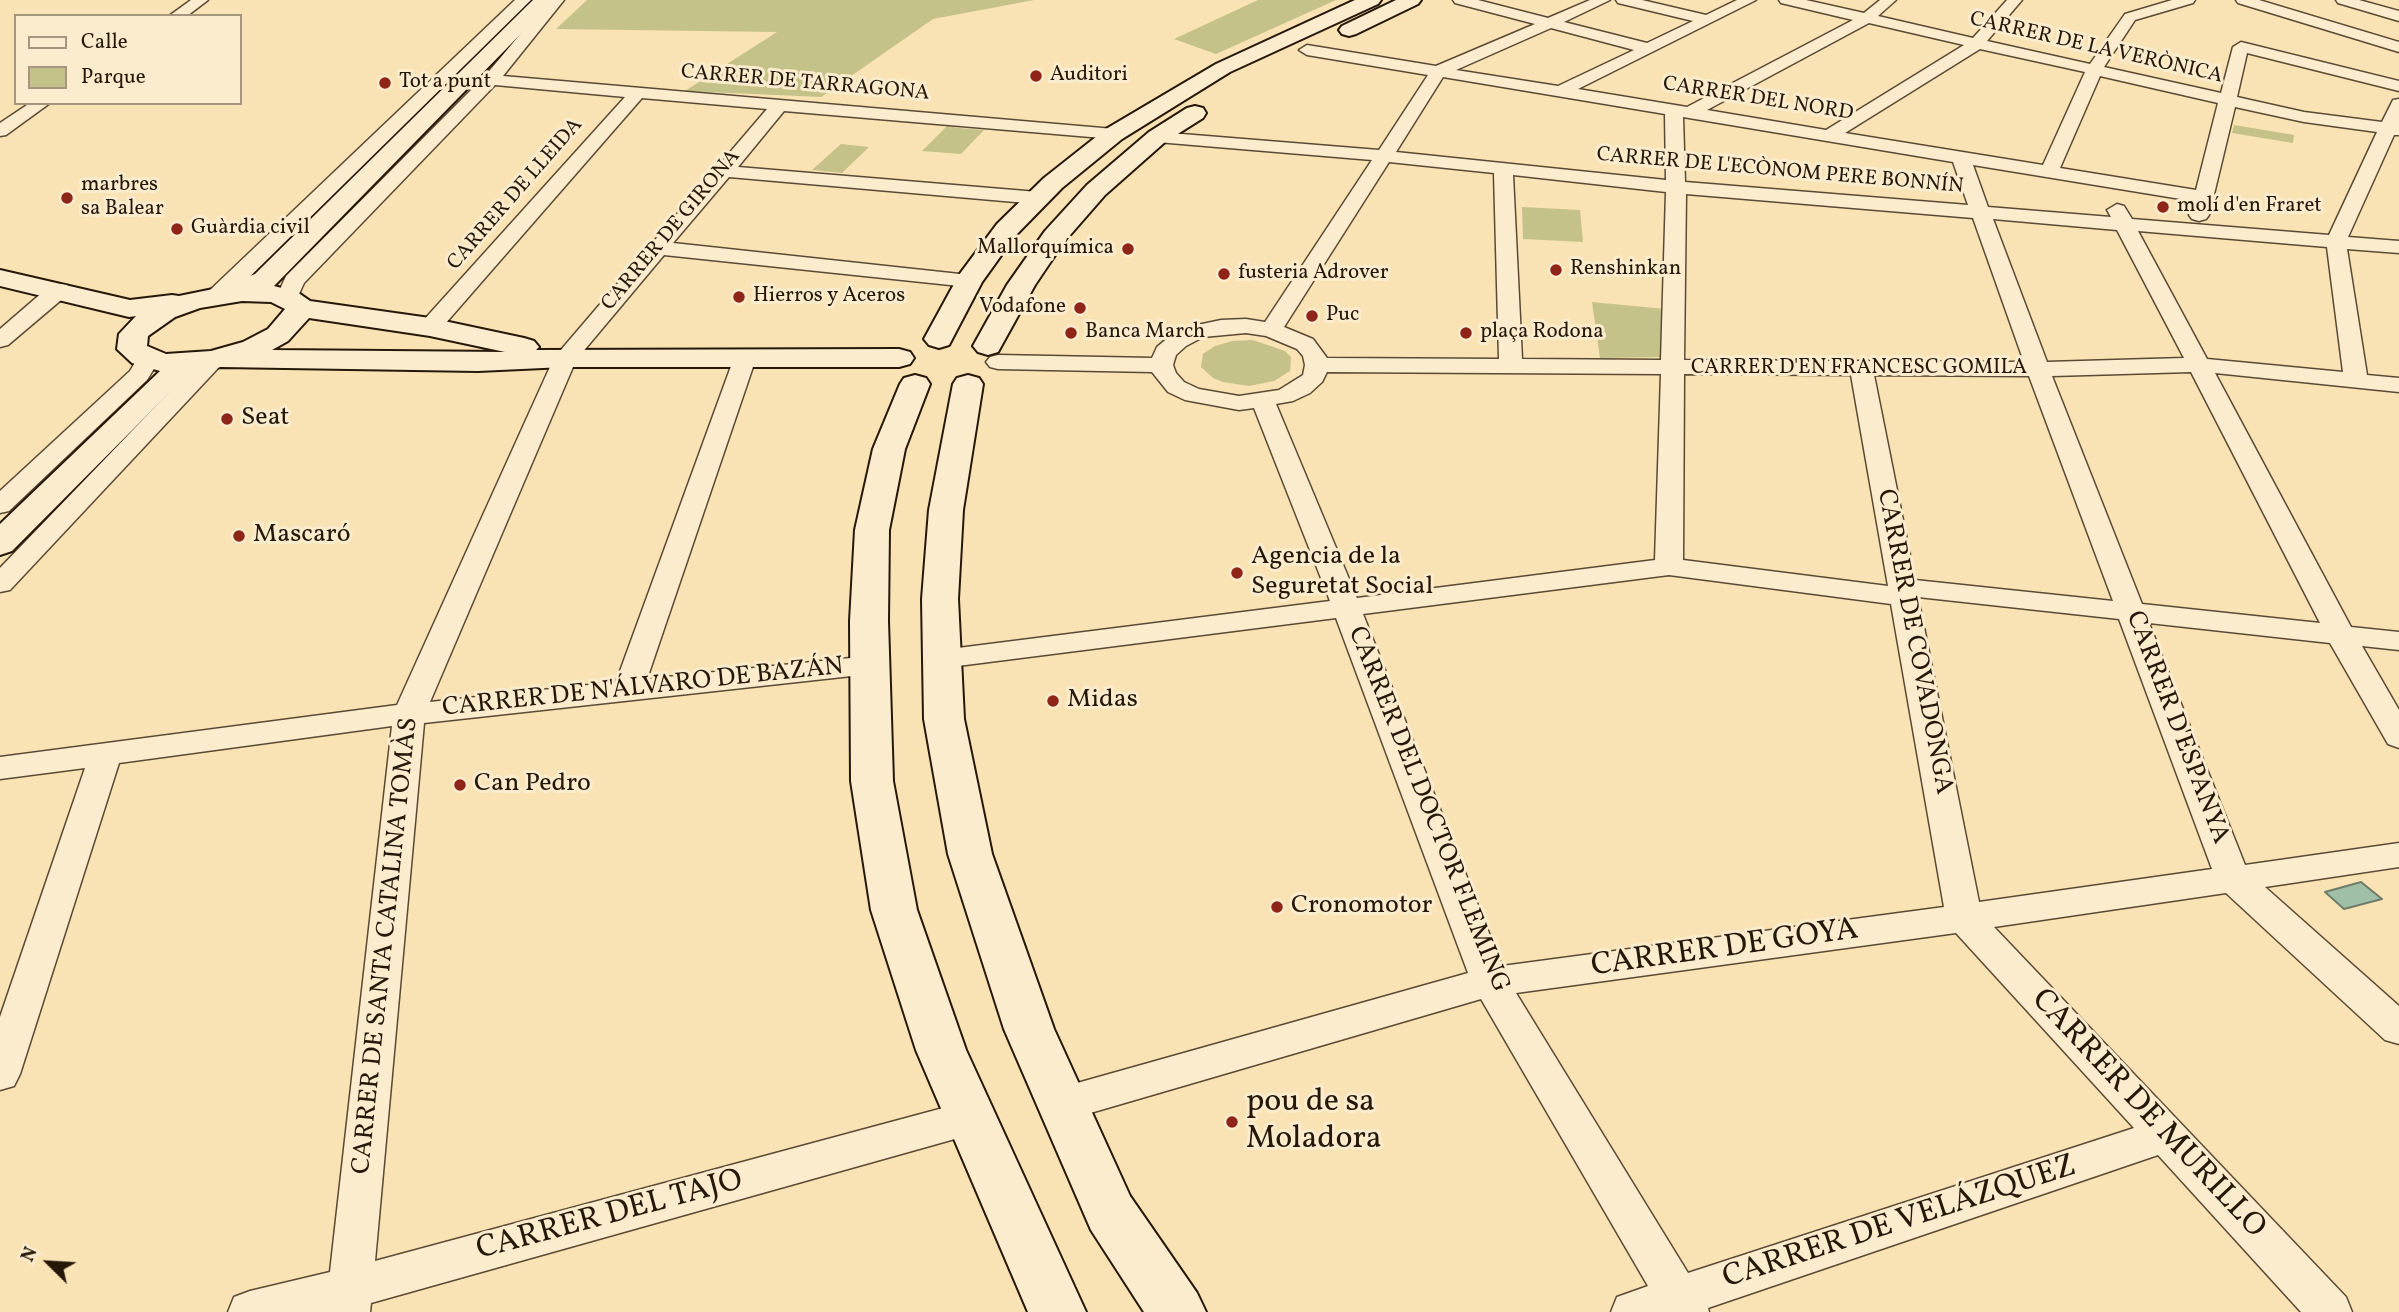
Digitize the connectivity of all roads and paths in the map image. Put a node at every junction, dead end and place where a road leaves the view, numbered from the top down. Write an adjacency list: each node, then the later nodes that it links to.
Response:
1 (201, 0): 19 (street)
2 (524, 0): 65 (street)
3 (544, 0): 64 (main road)
4 (557, 0): 30 (street)
5 (1371, 0): 43 (main road)
6 (1411, 0): 27 (main road)
7 (1460, 0): 23 (street)
8 (1603, 0): 23 (street)
9 (1623, 0): 22 (street)
10 (1749, 0): 22 (street)
11 (1786, 0): 21 (street, CARRER DE LA VERÒNICA)
12 (1889, 0): 21 (street)
13 (2015, 0): 24 (street)
14 (2188, 0): 28 (street)
15 (2243, 0): 25 (street)
16 (2343, 0): 18 (street)
17 (2399, 7): 18 (street)
18 (2372, 8): 20 (street)
19 (179, 14)
20 (2399, 16)
21 (1867, 18): 24 (street, CARRER DE LA VERÒNICA); 40 (street)
22 (1708, 20): 26 (street)
23 (1551, 24): 26 (street); 29 (street)
24 (1976, 44): 28 (street, CARRER DE LA VERÒNICA); 44 (street)
25 (2399, 47)
26 (1650, 49): 33 (street)
27 (1307, 50): 29 (street, CARRER DEL NORD); 31 (main road)
28 (2094, 70): 36 (street, CARRER DE LA VERÒNICA); 50 (street)
29 (1439, 71): 33 (street, CARRER DEL NORD); 46 (street)
30 (491, 80): 34 (street, CARRER DE TARRAGONA); 64 (street)
31 (1239, 86)
32 (2399, 86): 36 (street)
33 (1561, 91): 40 (street, CARRER DEL NORD)
34 (637, 93): 37 (street, CARRER DE TARRAGONA); 67 (street, CARRER DE LLEIDA)
35 (1218, 99): 45 (main road)
36 (2227, 101): 41 (street, CARRER DE LA VERÒNICA); 53 (street)
37 (780, 104): 43 (street, CARRER DE TARRAGONA); 49 (street, CARRER DE GIRONA)
38 (2399, 104): 41 (street)
39 (39, 105): 42 (street)
40 (1682, 111): 44 (street, CARRER DEL NORD); 52 (street)
41 (2393, 129): 58 (street)
42 (0, 131)
43 (1114, 134): 54 (main road)
44 (1830, 135): 47 (street, CARRER DEL NORD)
45 (1157, 137): 46 (street, CARRER DE L'ECÒNOM PERE BONNÍN); 76 (main road)
46 (1384, 156): 48 (street, CARRER DE L'ECÒNOM PERE BONNÍN); 68 (street)
47 (1960, 156): 50 (street, CARRER DEL NORD); 55 (street, CARRER D'ESPANYA)
48 (1503, 169): 52 (street, CARRER DE L'ECÒNOM PERE BONNÍN); 77 (street)
49 (724, 171): 54 (street); 60 (street, CARRER DE GIRONA)
50 (2049, 172): 51 (street, CARRER DEL NORD)
51 (2101, 180): 53 (street, CARRER DEL NORD); 56 (street)
52 (1676, 187): 55 (street, CARRER DE L'ECÒNOM PERE BONNÍN); 83 (street)
53 (2202, 197): 57 (street)
54 (1038, 198): 62 (main road)
55 (1980, 212): 56 (street, CARRER DE L'ECÒNOM PERE BONNÍN); 84 (street, CARRER D'ESPANYA)
56 (2125, 223): 57 (street, CARRER DE L'ECÒNOM PERE BONNÍN); 80 (street)
57 (2197, 230): 58 (street, CARRER DE L'ECÒNOM PERE BONNÍN)
58 (2336, 242): 59 (street, CARRER DE L'ECÒNOM PERE BONNÍN); 86 (street)
59 (2399, 247)
60 (657, 248): 62 (street); 72 (street, CARRER DE GIRONA)
61 (0, 278): 63 (main road)
62 (969, 281): 70 (main road)
63 (59, 290): 66 (main road); 69 (street)
64 (281, 295): 65 (main road); 67 (main road); 74 (main road)
65 (215, 297): 66 (main road)
66 (136, 316): 82 (main road)
67 (430, 327): 71 (main road)
68 (1271, 330): 78 (street); 79 (street)
69 (0, 340)
70 (939, 340): 76 (main road); 85 (main road)
71 (502, 341): 72 (main road); 75 (main road)
72 (565, 358): 73 (main road); 75 (main road); 102 (street, CARRER DE SANTA CATALINA TOMÀS)
73 (745, 358): 85 (main road); 101 (street)
74 (210, 360): 75 (main road); 82 (main road); 93 (street)
75 (478, 362)
76 (985, 364): 78 (street); 85 (main road); 99 (main road)
77 (1511, 364): 79 (street, CARRER D'EN FRANCESC GOMILA); 83 (street, CARRER D'EN FRANCESC GOMILA)
78 (1161, 365): 88 (street)
79 (1317, 365): 88 (street)
80 (2201, 366): 84 (street, CARRER D'EN FRANCESC GOMILA); 86 (street, CARRER D'EN FRANCESC GOMILA); 97 (street)
81 (1861, 367): 83 (street, CARRER D'EN FRANCESC GOMILA); 84 (street, CARRER D'EN FRANCESC GOMILA); 94 (street, CARRER DE COVADONGA)
82 (159, 368): 90 (street); 91 (main road)
83 (1674, 368): 92 (street)
84 (2038, 369): 96 (street, CARRER D'ESPANYA)
85 (907, 371): 100 (main road)
86 (2356, 381): 87 (street, CARRER D'EN FRANCESC GOMILA)
87 (2391, 384): 89 (street)
88 (1263, 401): 95 (street, CARRER DEL DOCTOR FLEMING)
89 (2399, 407)
90 (0, 505)
91 (0, 544)
92 (1669, 567): 94 (street); 95 (street)
93 (0, 584)
94 (1903, 592): 96 (street); 108 (street, CARRER DE COVADONGA)
95 (1348, 609): 99 (street); 109 (street, CARRER DEL DOCTOR FLEMING)
96 (2131, 611): 97 (street); 107 (street, CARRER D'ESPANYA)
97 (2340, 634): 98 (street); 103 (street)
98 (2399, 641)
99 (942, 659): 112 (main road)
100 (870, 665): 101 (street, CARRER DE N'ÁLVARO DE BAZÁN); 113 (main road)
101 (628, 691): 102 (street, CARRER DE N'ÁLVARO DE BAZÁN)
102 (409, 713): 104 (street, CARRER DE N'ÁLVARO DE BAZÁN); 115 (street, CARRER DE SANTA CATALINA TOMÀS)
103 (2399, 737)
104 (106, 754): 105 (street, CARRER DE N'ÁLVARO DE BAZÁN); 111 (street)
105 (0, 768)
106 (2399, 855): 107 (street, CARRER DE GOYA)
107 (2233, 879): 108 (street, CARRER DE GOYA); 110 (street, CARRER D'ESPANYA)
108 (1964, 918): 109 (street, CARRER DE GOYA); 114 (street, CARRER DE MURILLO)
109 (1490, 982): 112 (street, CARRER DE GOYA); 116 (street, CARRER DEL DOCTOR FLEMING)
110 (2399, 1028)
111 (0, 1074)
112 (1063, 1104): 119 (main road)
113 (969, 1118): 115 (street, CARRER DEL TAJO); 118 (main road)
114 (2167, 1135): 116 (street, CARRER DE VELÁZQUEZ); 121 (street, CARRER DE MURILLO)
115 (350, 1300): 117 (street, CARRER DEL TAJO)
116 (1683, 1305): 120 (street, CARRER DE VELÁZQUEZ)
117 (250, 1312)
118 (1057, 1312)
119 (1177, 1312)
120 (1633, 1312)
121 (2330, 1312)

